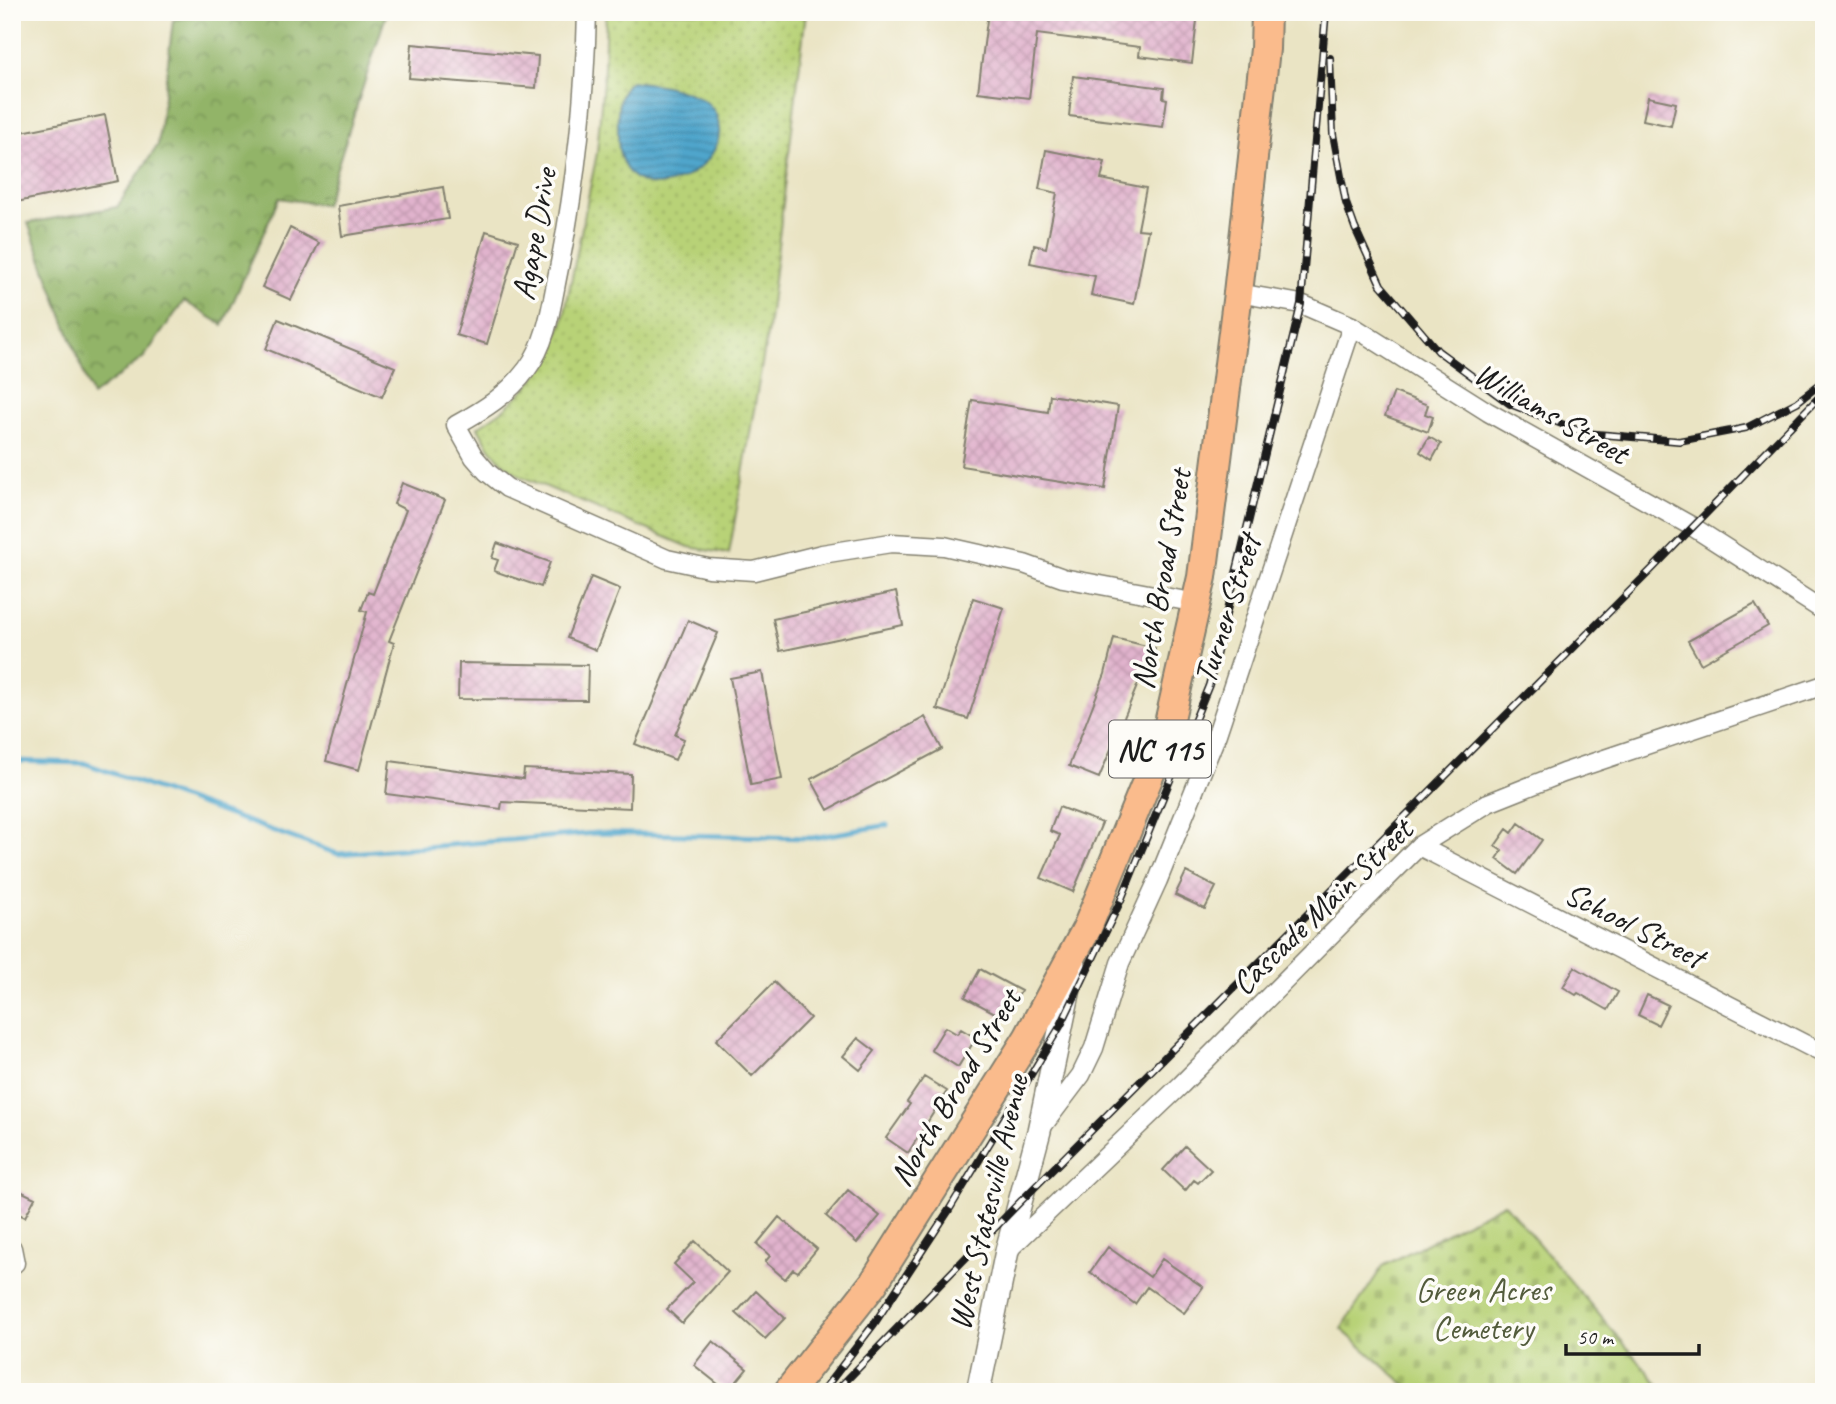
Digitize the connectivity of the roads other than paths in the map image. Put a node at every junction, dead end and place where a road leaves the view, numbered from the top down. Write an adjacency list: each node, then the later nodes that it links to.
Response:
1 (587, 12): 5 (street, Agape Drive)
2 (1266, 12): 3 (main road, North Broad Street / NC 115)
3 (1238, 293): 4 (street, Williams Street); 5 (main road, North Broad Street / NC 115)
4 (1352, 326): 6 (street, Williams Street); 11 (street, Turner Street)
5 (1197, 603): 9 (main road, North Broad Street / NC 115)
6 (1824, 611)
7 (1824, 685): 8 (street, Cascade Main Street)
8 (1419, 846): 10 (street, School Street); 12 (street, Cascade Main Street)
9 (1078, 945): 11 (street, West Statesville Avenue); 13 (main road, North Broad Street / NC 115)
10 (1824, 1054)
11 (1039, 1131): 12 (street, West Statesville Avenue)
12 (1007, 1251): 14 (street, West Statesville Avenue)
13 (788, 1392)
14 (978, 1392)

